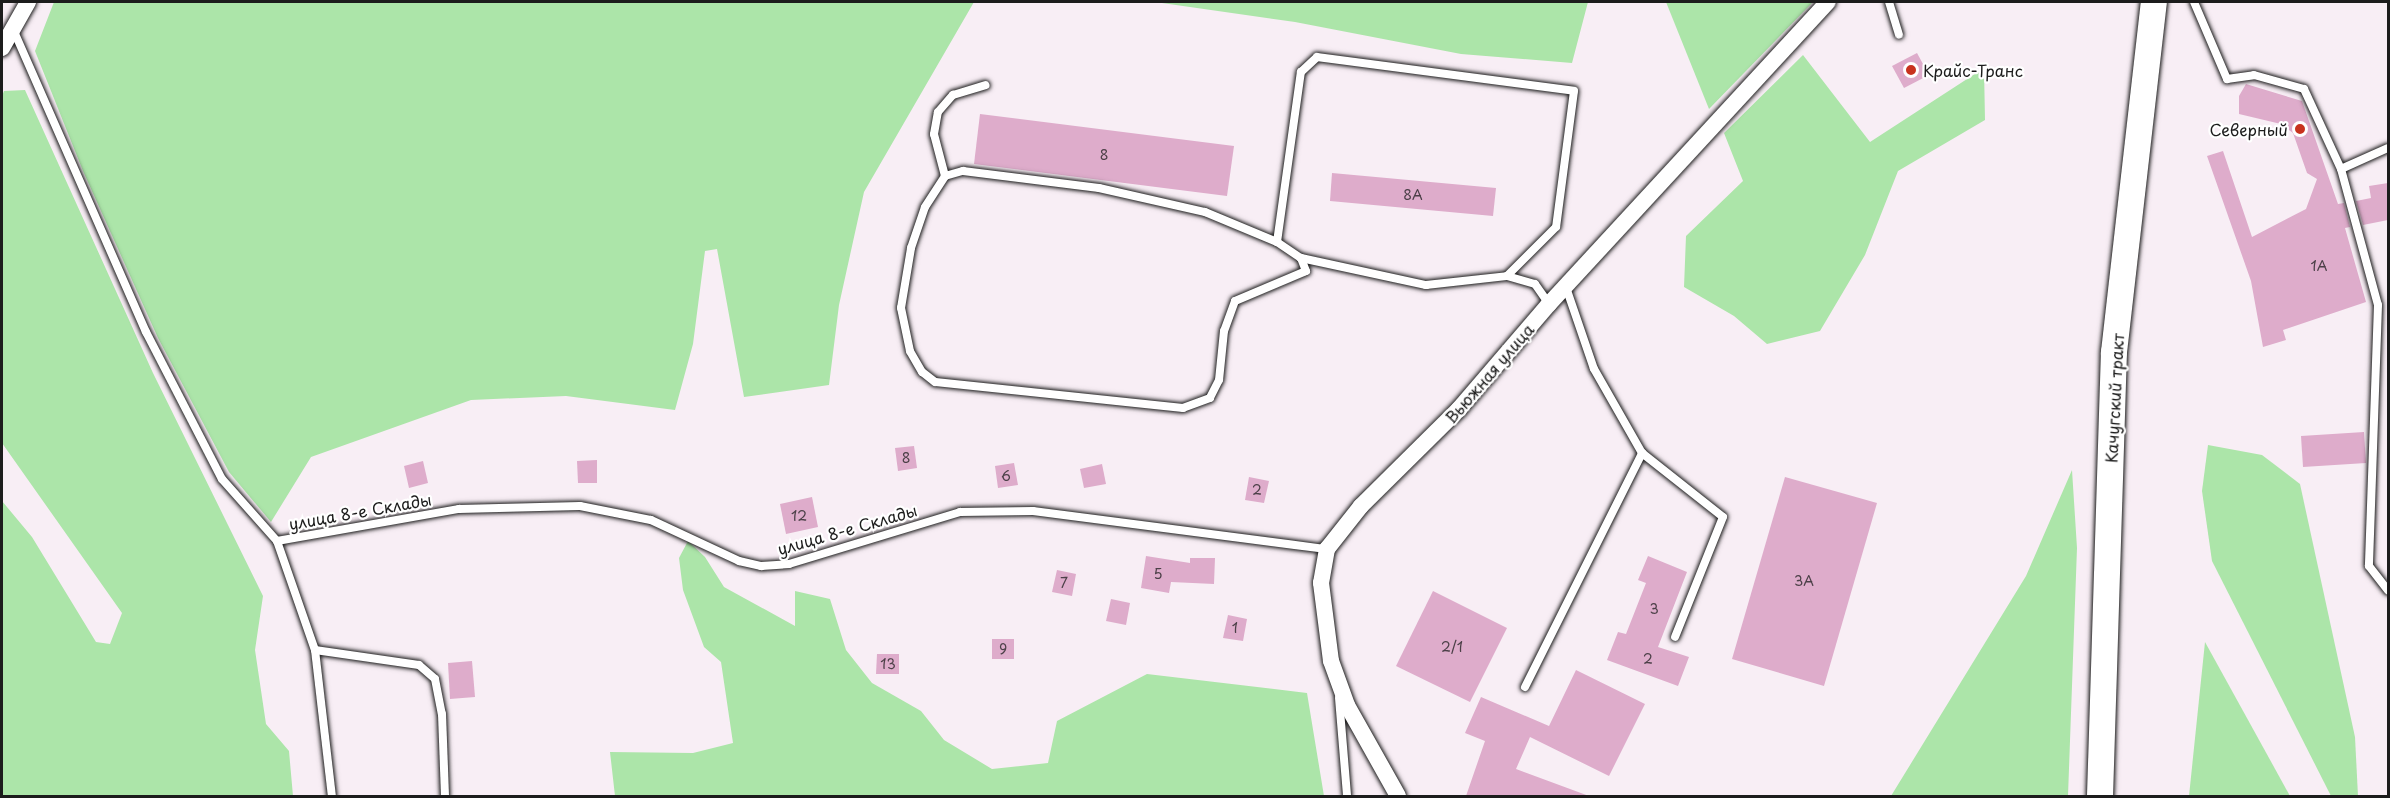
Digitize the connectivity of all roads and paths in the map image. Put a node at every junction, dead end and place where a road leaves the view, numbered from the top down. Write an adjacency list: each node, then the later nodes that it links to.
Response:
1 (28, 2): 6 (street)
2 (1828, 2): 16 (street, Вьюжная улица)
3 (1889, 2): 7 (lane)
4 (2154, 2): 30 (main road, Качугский тракт)
5 (2194, 2): 11 (lane)
6 (12, 26): 8 (street); 19 (lane)
7 (1899, 34)
8 (2, 48)
9 (985, 86): 12 (lane)
10 (2388, 148): 11 (lane)
11 (2341, 169): 21 (lane)
12 (945, 176): 13 (lane); 14 (lane)
13 (1277, 242): 14 (lane); 15 (lane)
14 (1300, 258): 15 (lane)
15 (1507, 276): 17 (lane)
16 (1567, 290): 17 (street, Вьюжная улица); 18 (lane)
17 (1549, 304): 20 (street, Вьюжная улица)
18 (1642, 453): 22 (lane); 25 (lane)
19 (277, 541): 20 (lane, улица 8-е Склады); 23 (lane)
20 (1328, 549): 24 (street, Вьюжная улица)
21 (2388, 590)
22 (1675, 637)
23 (315, 650): 26 (lane); 27 (lane)
24 (1337, 677): 28 (lane); 29 (street, Вьюжная улица)
25 (1525, 687)
26 (332, 796)
27 (445, 796)
28 (1347, 796)
29 (1398, 796)
30 (2100, 796)

